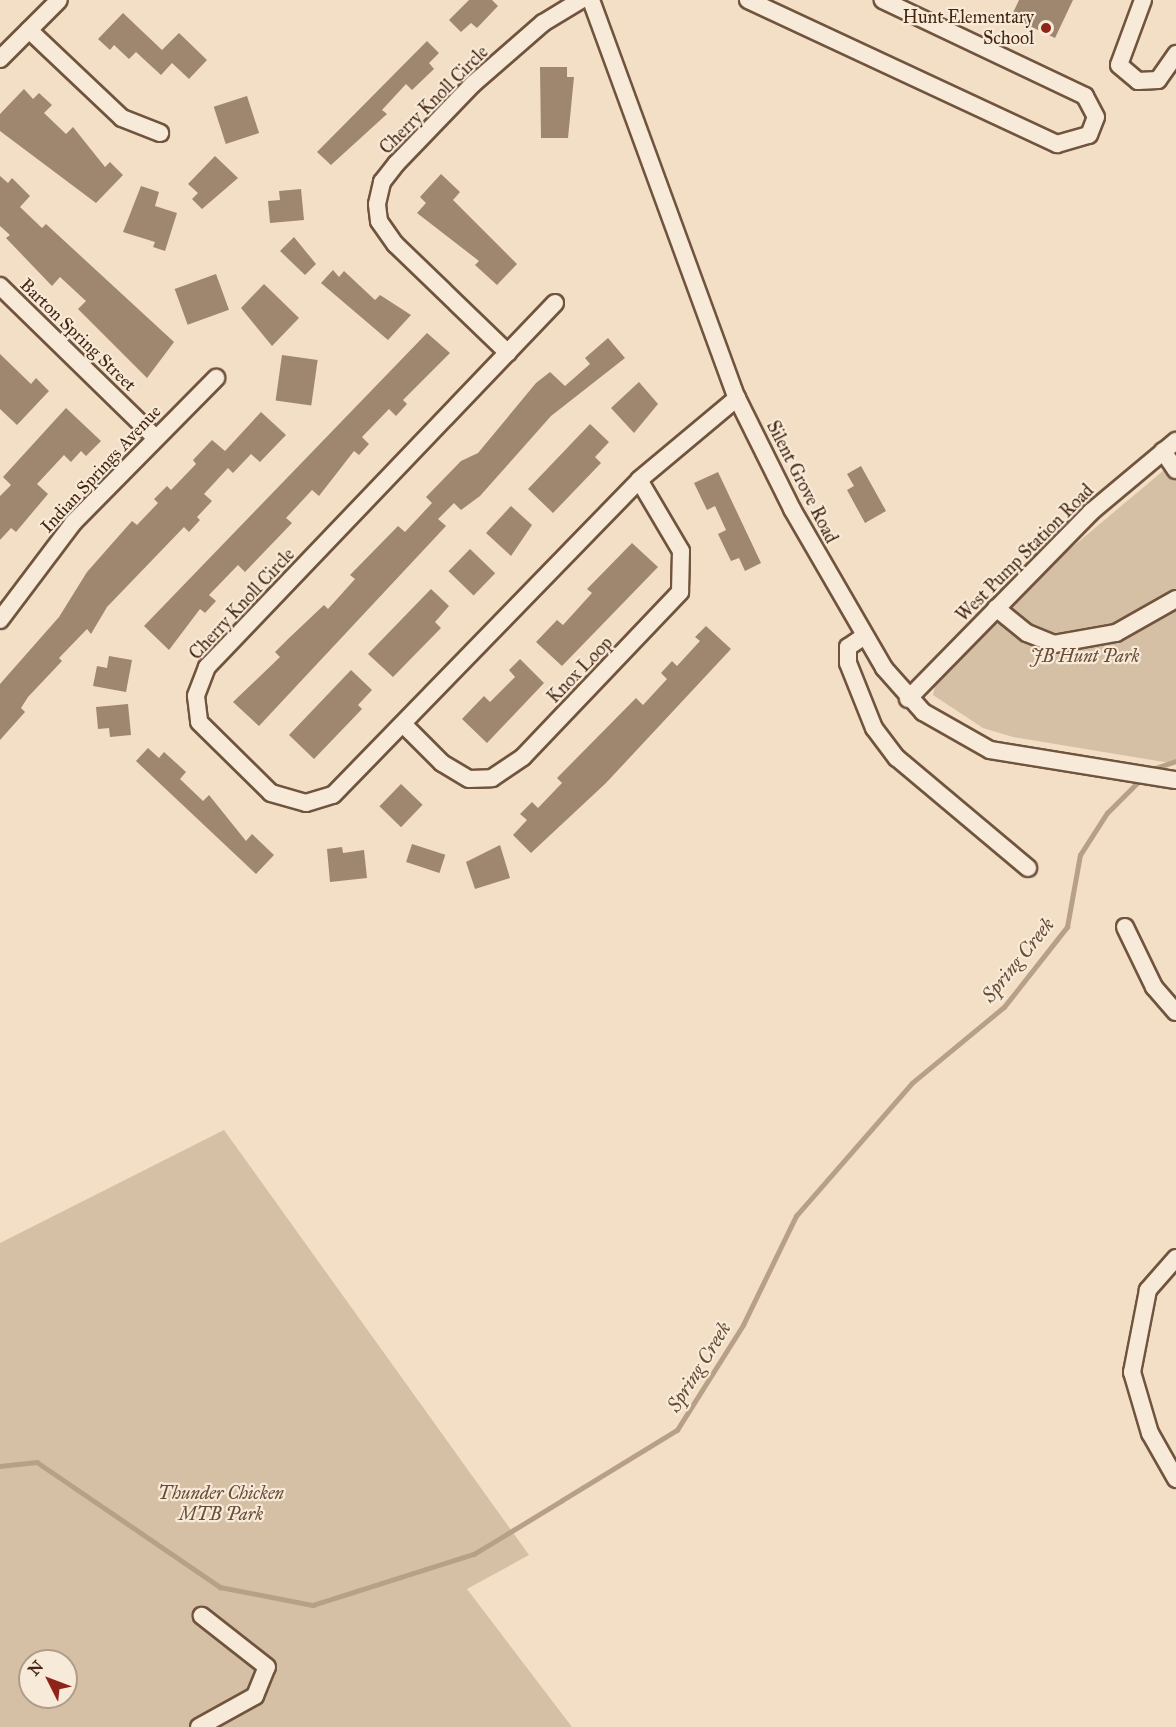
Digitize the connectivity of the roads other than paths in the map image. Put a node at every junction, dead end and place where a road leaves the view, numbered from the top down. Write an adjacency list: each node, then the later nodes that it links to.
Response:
1 (58, 0): 7 (street)
2 (581, 0): 13 (street, Cherry Knoll Circle)
3 (591, 0): 15 (street, Silent Grove Road)
4 (748, 0): 5 (street)
5 (883, 0)
6 (1143, 0): 8 (street)
7 (29, 30): 9 (street); 10 (street)
8 (1176, 54)
9 (0, 59)
10 (160, 133)
11 (0, 286): 16 (street, Barton Spring Street)
12 (555, 303): 13 (street)
13 (508, 353): 26 (street, Cherry Knoll Circle)
14 (216, 378): 16 (street, Indian Springs Avenue)
15 (737, 398): 20 (street, Cherry Knoll Circle); 24 (street, Silent Grove Road)
16 (155, 437): 23 (street, Indian Springs Avenue)
17 (1176, 441): 18 (street, West Pump Station Road)
18 (1163, 452): 19 (street); 22 (street, West Pump Station Road)
19 (1176, 470)
20 (639, 480): 26 (street, Cherry Knoll Circle); 26 (street, Knox Loop)
21 (1176, 599): 22 (street)
22 (996, 608): 25 (street, West Pump Station Road)
23 (0, 620)
24 (863, 637): 25 (street, Silent Grove Road); 28 (street)
25 (908, 699): 27 (street, Silent Grove Road)
26 (403, 724)
27 (1176, 780)
28 (1028, 868)
29 (1125, 927): 30 (street)
30 (1176, 1012)
31 (1176, 1258): 32 (street)
32 (1176, 1479)
33 (202, 1616): 34 (street)
34 (199, 1727)

